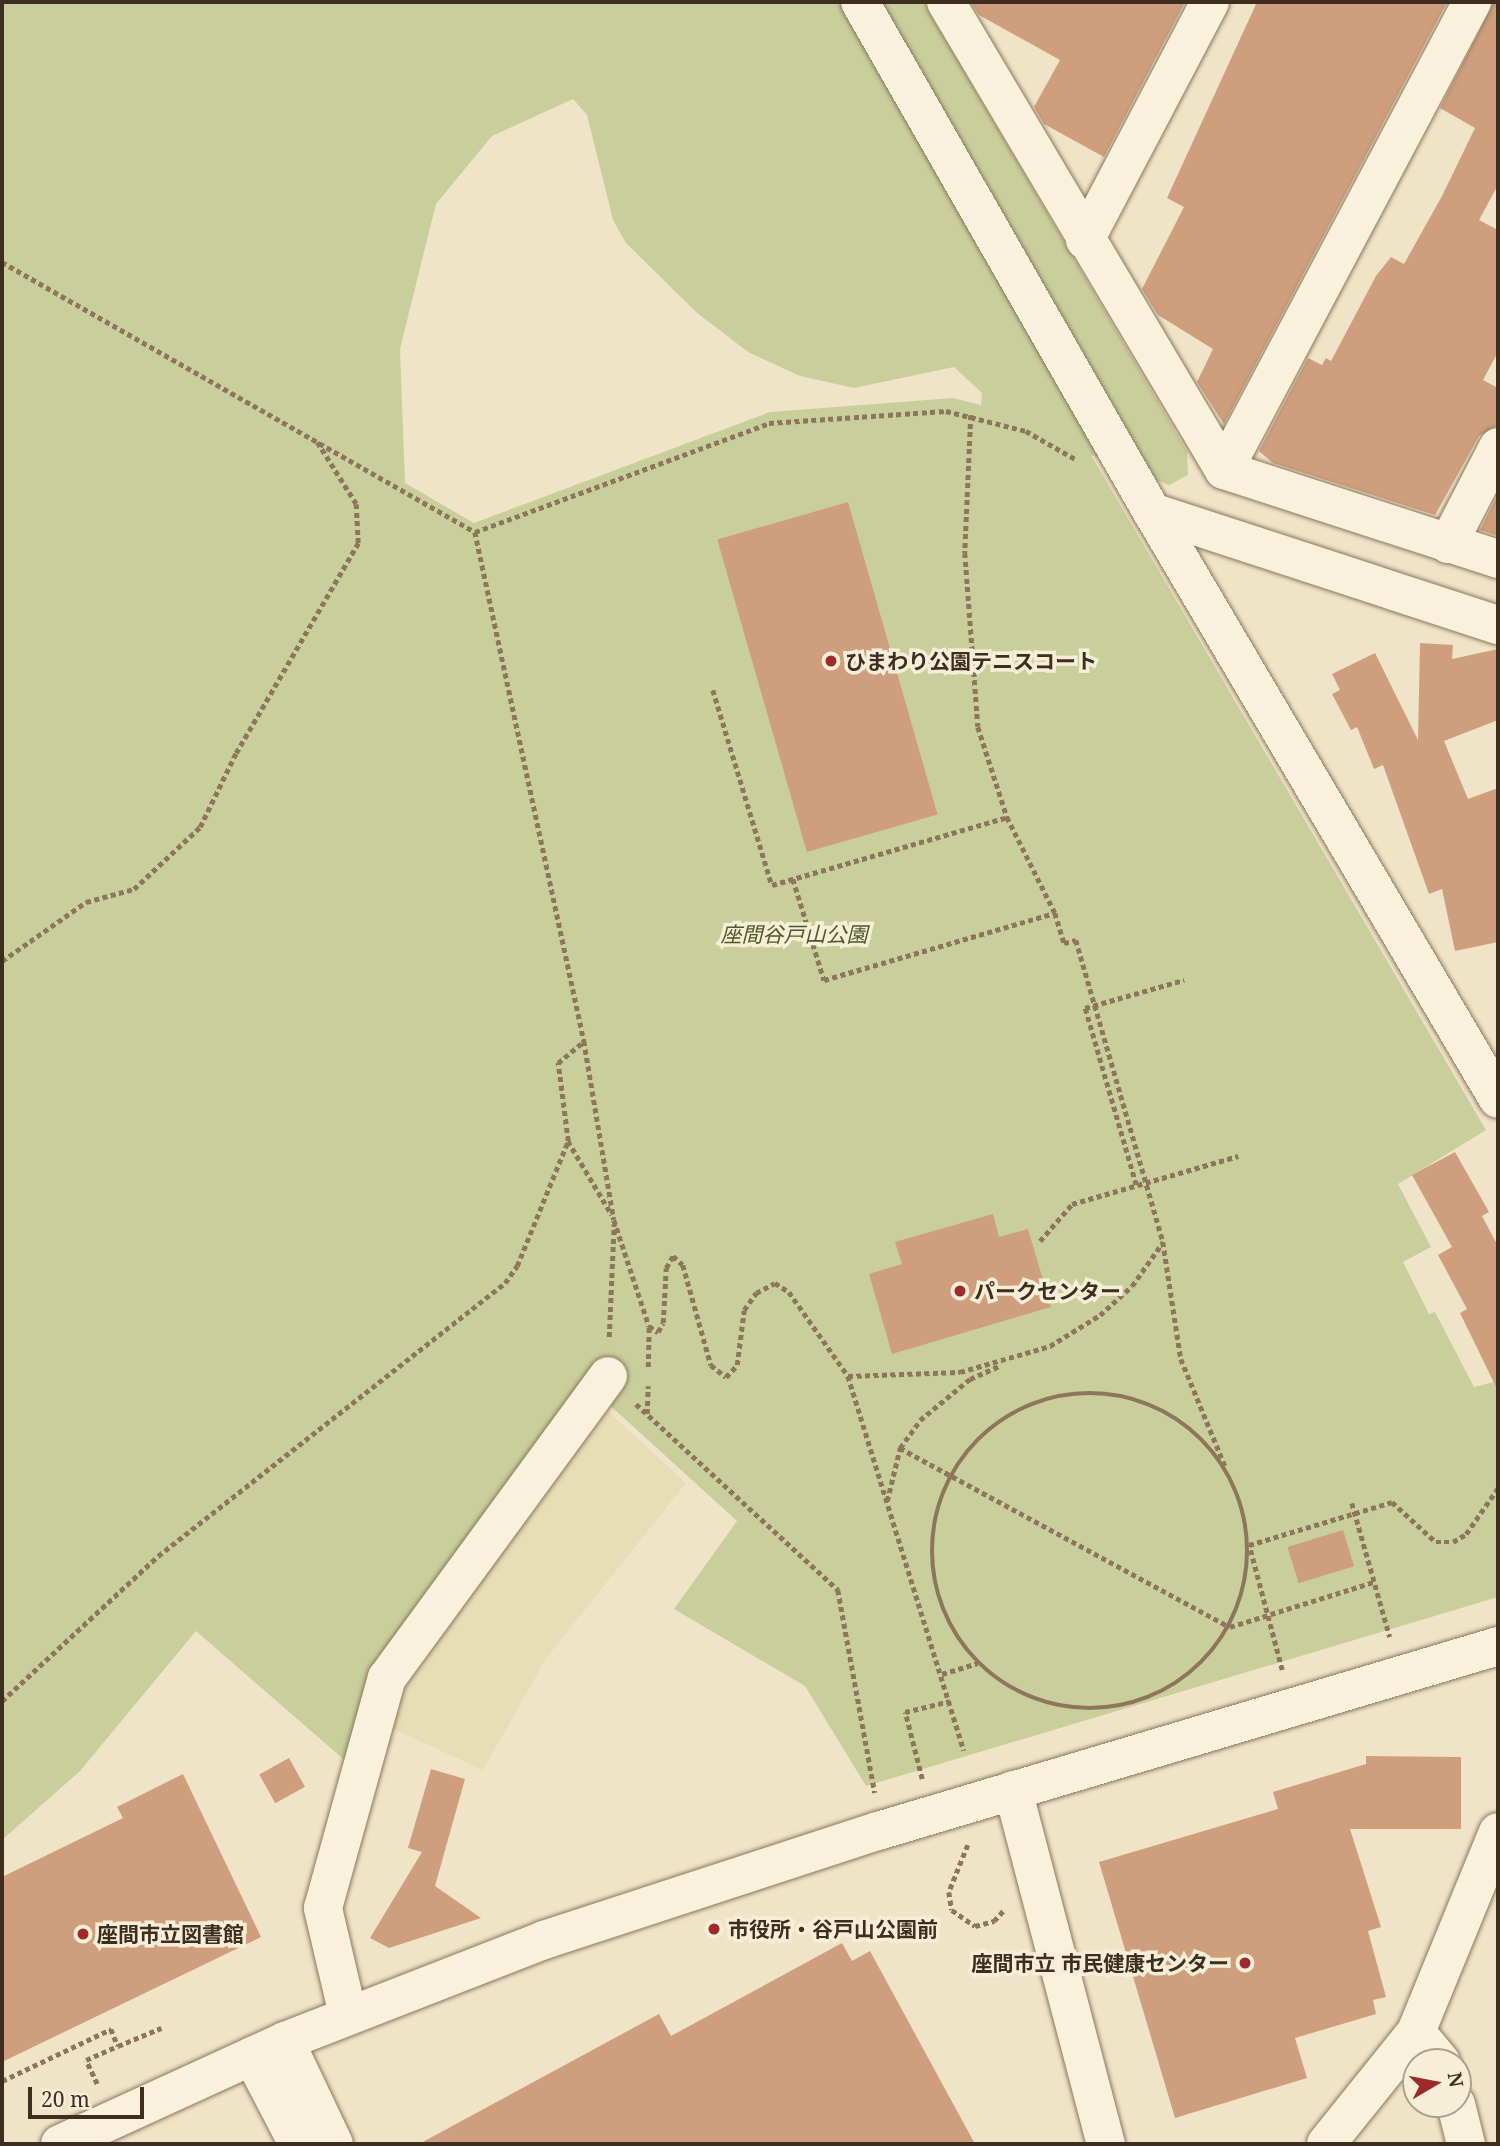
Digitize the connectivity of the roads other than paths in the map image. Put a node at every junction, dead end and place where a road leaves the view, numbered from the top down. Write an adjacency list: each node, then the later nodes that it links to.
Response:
1 (860, 2): 8 (street)
2 (1210, 2): 5 (street)
3 (1472, 2): 7 (street)
4 (948, 3): 5 (street)
5 (1085, 240): 7 (street)
6 (1498, 447): 9 (street)
7 (1224, 470): 9 (street)
8 (1152, 512): 11 (street); 12 (street)
9 (1448, 544): 10 (street)
10 (1498, 559)
11 (1498, 625)
12 (1498, 1099)
13 (608, 1376): 17 (street)
14 (1498, 1646): 15 (street)
15 (1013, 1790): 17 (street); 25 (street)
16 (1498, 1832): 18 (street)
17 (348, 2015): 20 (street)
18 (1416, 2032): 19 (street); 26 (street)
19 (1429, 2048)
20 (268, 2049): 22 (street); 23 (street); 24 (street)
21 (1460, 2118): 27 (street)
22 (60, 2144)
23 (298, 2144)
24 (334, 2144)
25 (1106, 2144)
26 (1326, 2144)
27 (1466, 2144)

